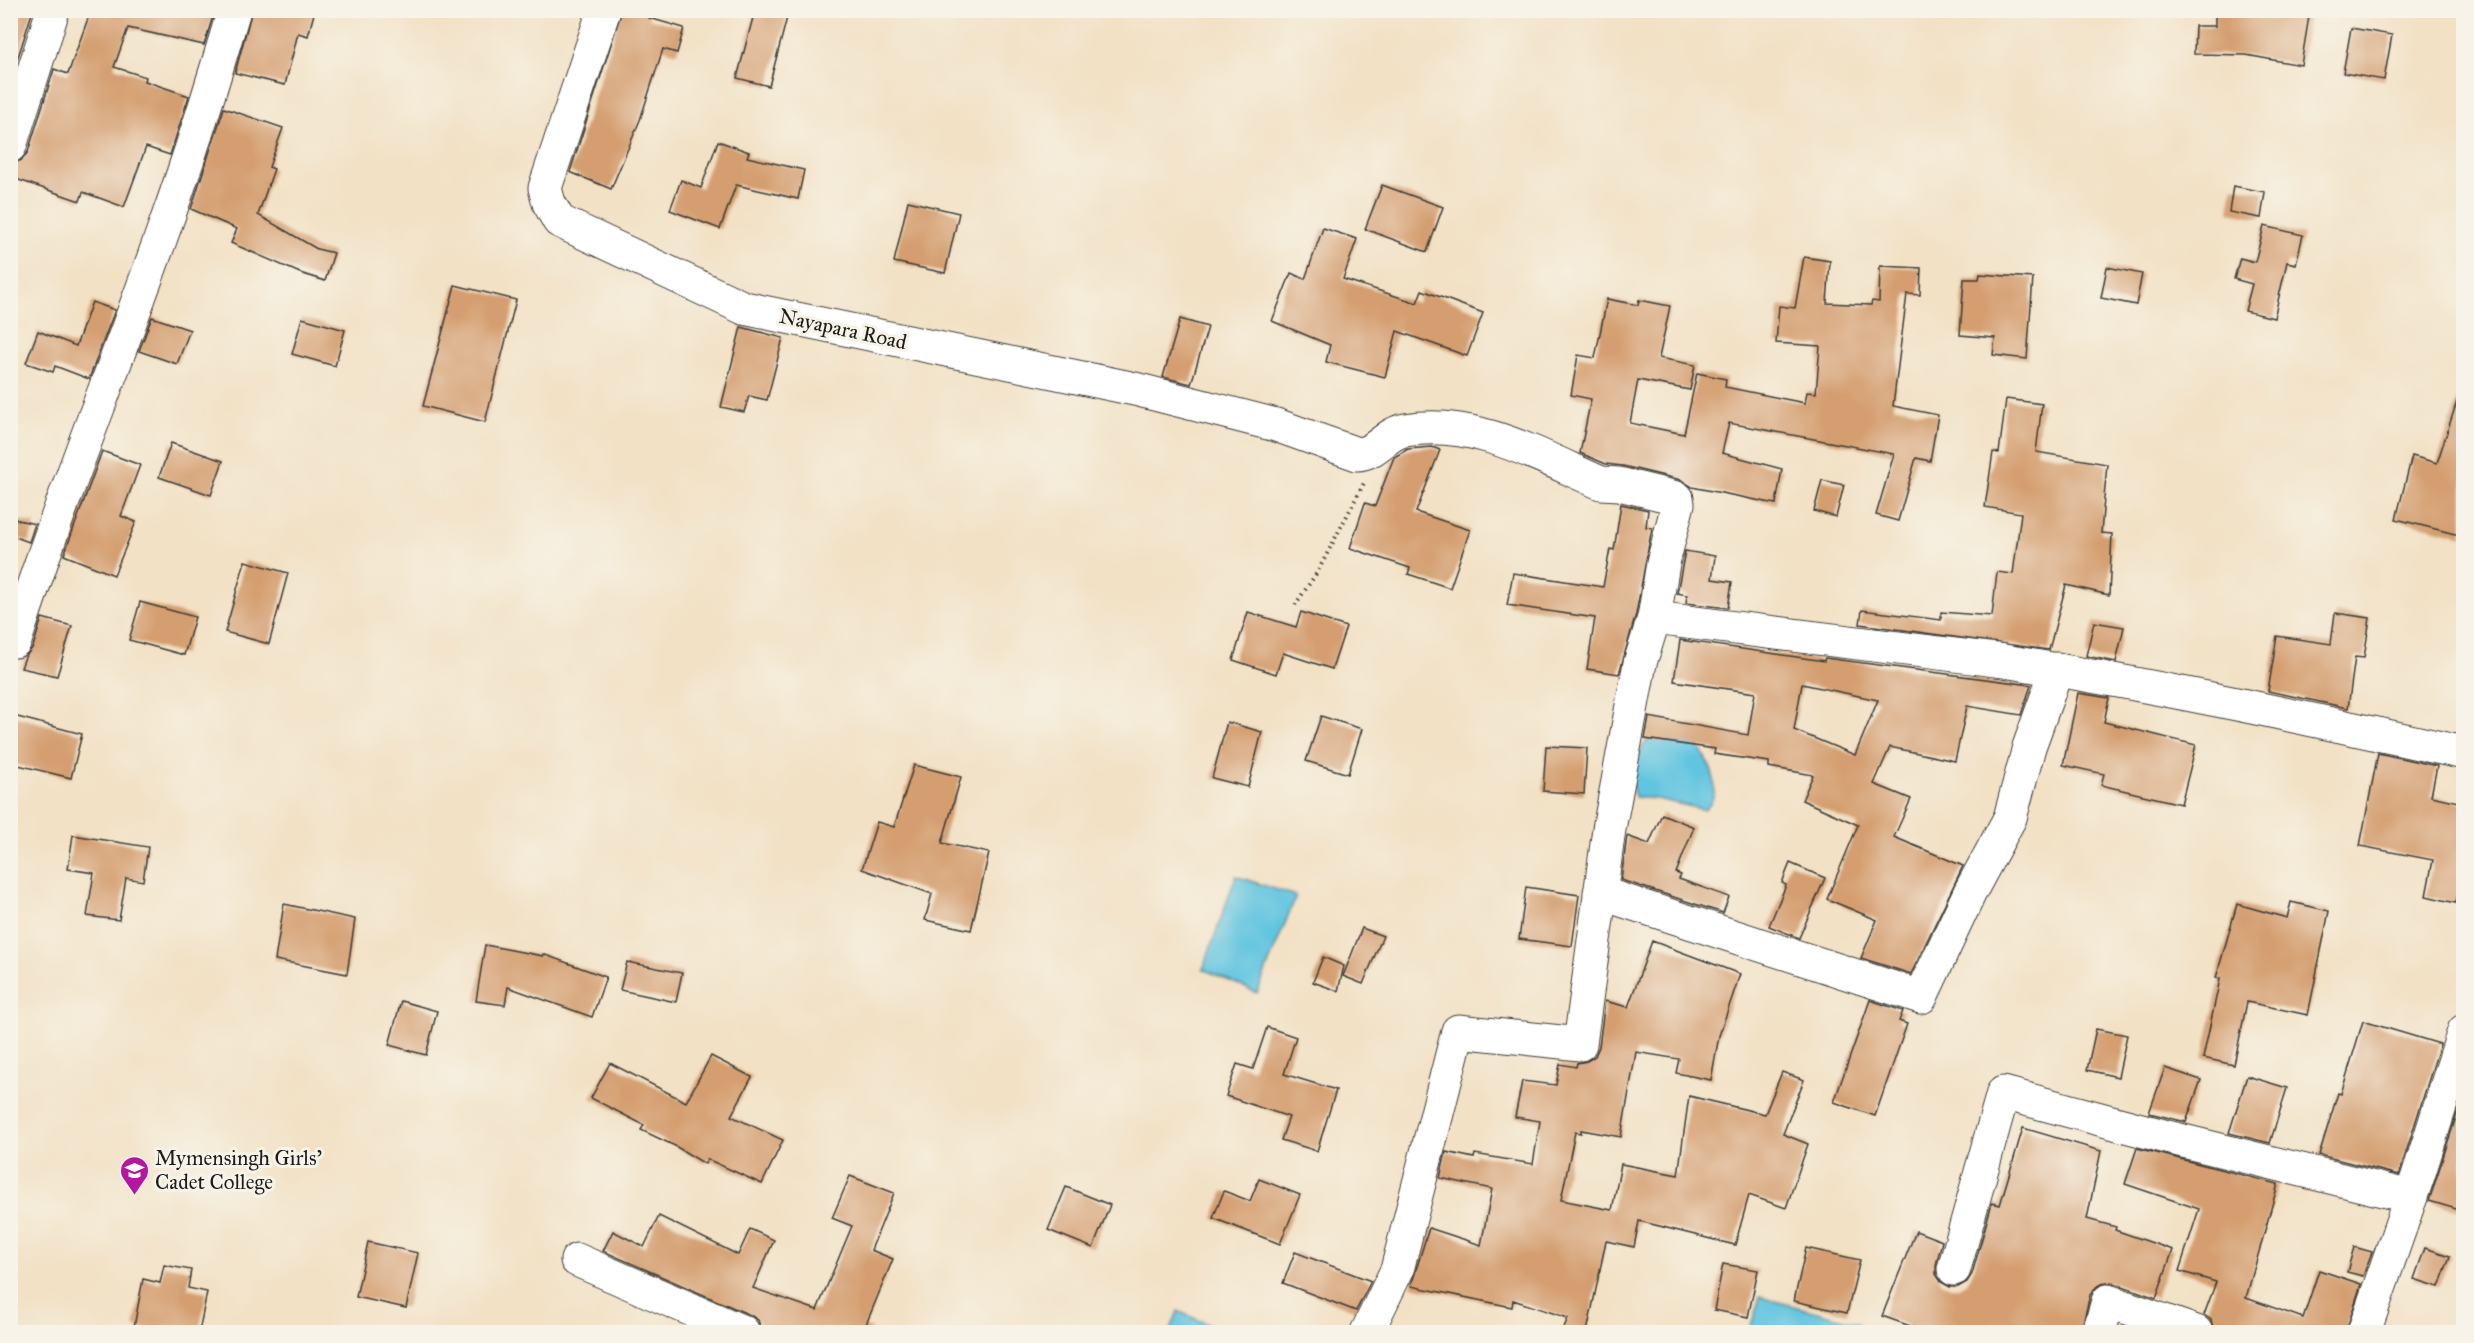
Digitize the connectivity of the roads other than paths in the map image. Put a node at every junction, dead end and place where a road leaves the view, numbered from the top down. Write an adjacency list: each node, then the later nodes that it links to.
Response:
1 (53, 10): 4 (street)
2 (234, 10): 6 (street)
3 (604, 10): 5 (street, Nayapara Road)
4 (10, 146)
5 (1654, 618): 7 (street); 9 (street)
6 (10, 641)
7 (2057, 669): 8 (street); 9 (street)
8 (2463, 753)
9 (1600, 893): 15 (street)
10 (2463, 1035): 11 (street)
11 (2411, 1197): 13 (street); 18 (street)
12 (577, 1260): 14 (street)
13 (1954, 1269)
14 (743, 1332)
15 (1367, 1332)
16 (2099, 1332): 17 (street)
17 (2196, 1332)
18 (2364, 1332)

